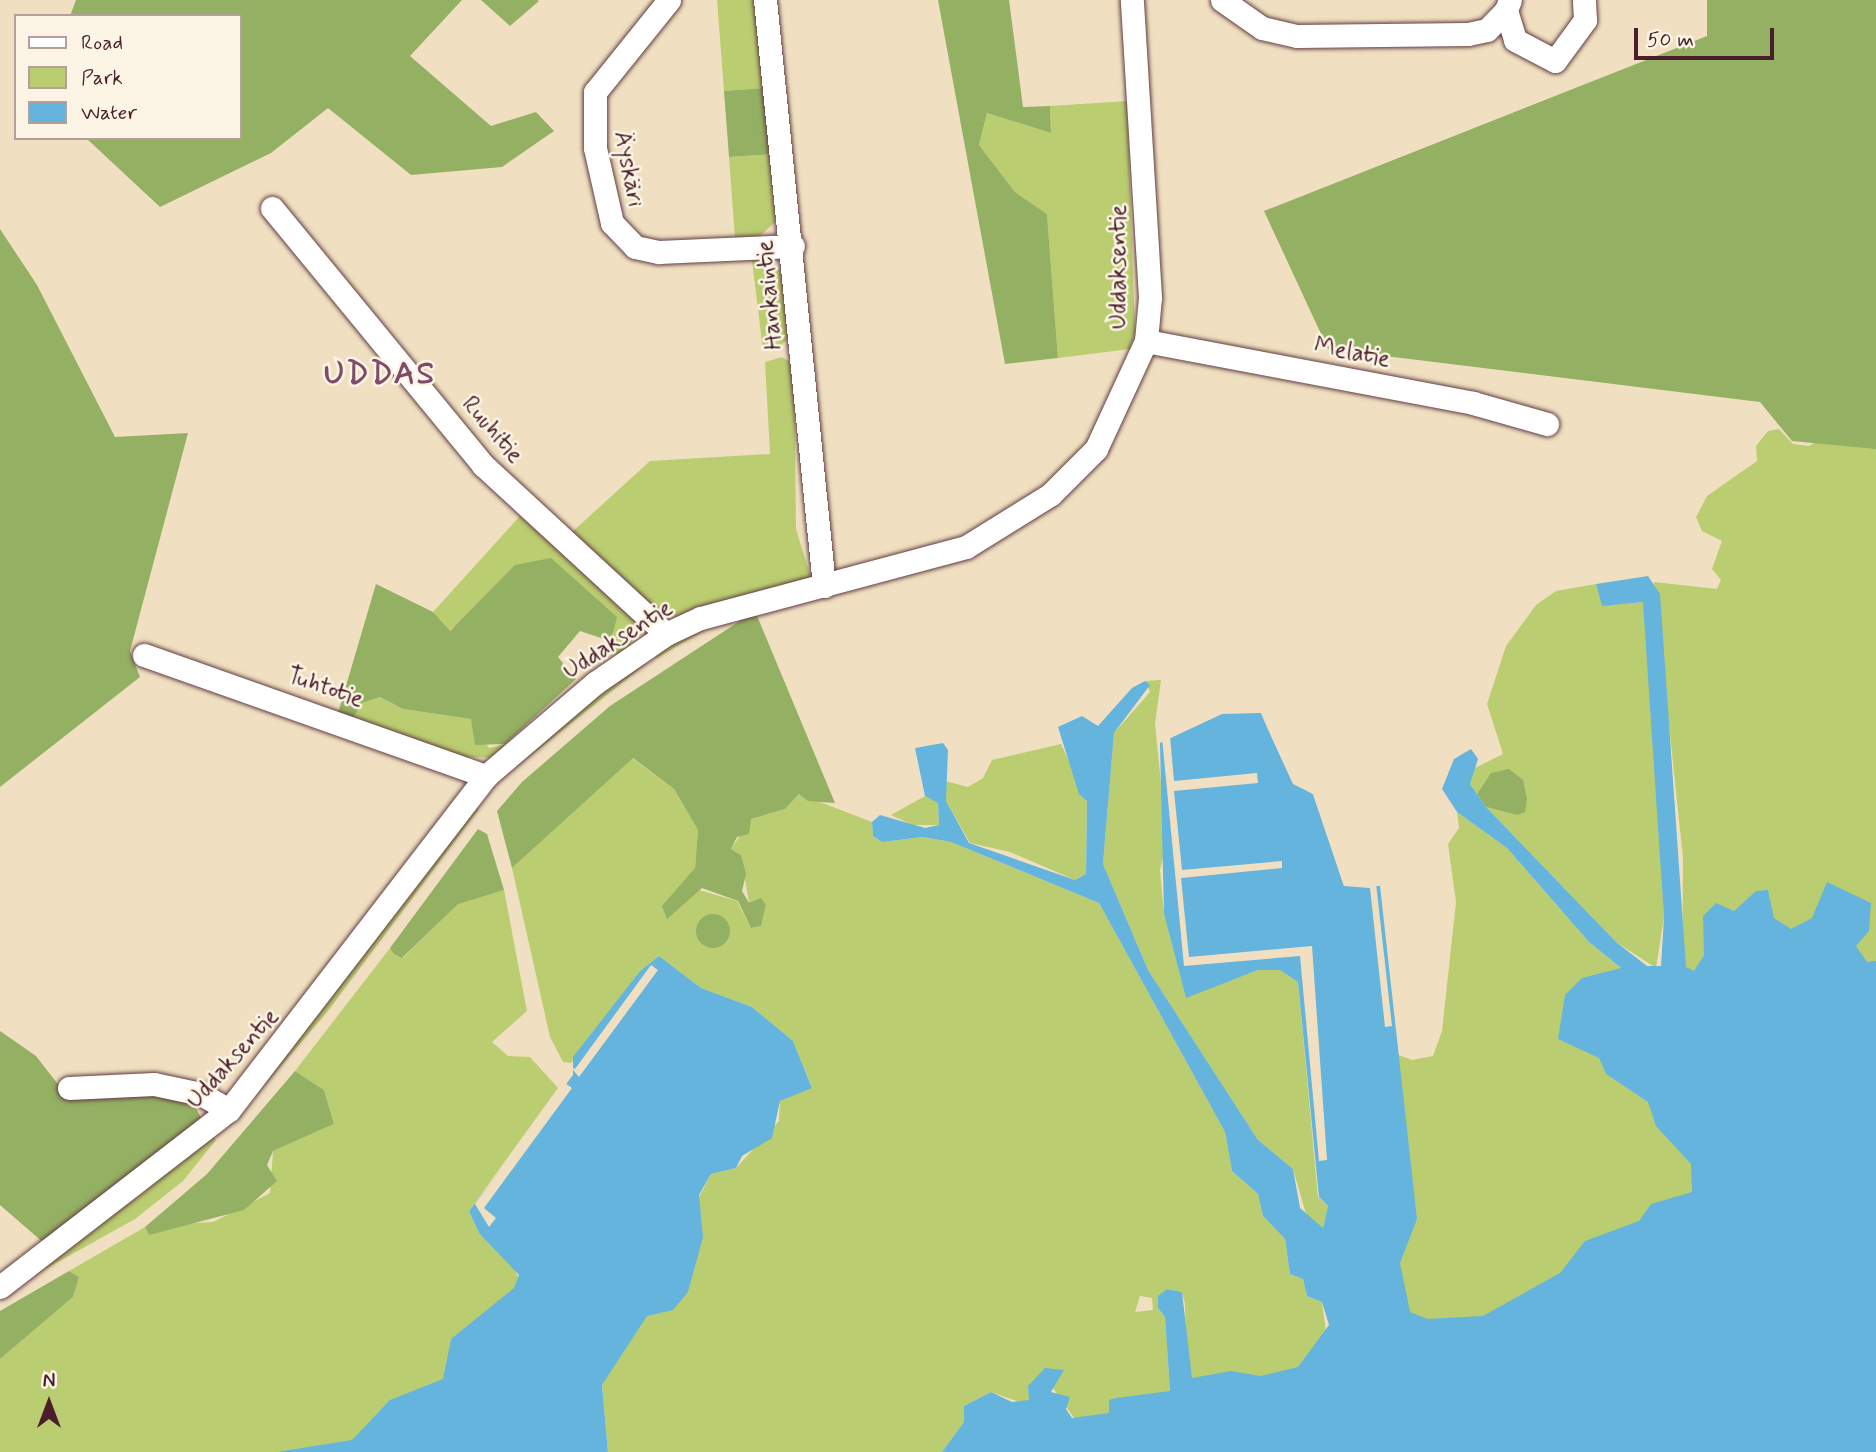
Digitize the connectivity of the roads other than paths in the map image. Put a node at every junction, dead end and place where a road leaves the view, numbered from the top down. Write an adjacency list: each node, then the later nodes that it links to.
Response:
1 (669, 0): 8 (street, Äyskäri)
2 (765, 0): 8 (street, Hankaintie)
3 (1132, 0): 9 (street, Uddaksentie)
4 (1222, 0): 6 (street)
5 (1584, 0): 6 (street)
6 (1508, 5)
7 (272, 208): 12 (street, Ruuhitie)
8 (793, 246): 11 (street, Hankaintie)
9 (1146, 341): 10 (street, Melatie); 11 (street, Uddaksentie)
10 (1548, 424)
11 (824, 586): 12 (street, Uddaksentie)
12 (666, 634): 14 (street, Uddaksentie)
13 (144, 655): 14 (street, Tuhtotie)
14 (486, 776): 16 (street, Uddaksentie)
15 (69, 1088): 16 (street)
16 (229, 1110): 17 (street, Uddaksentie)
17 (0, 1287)

